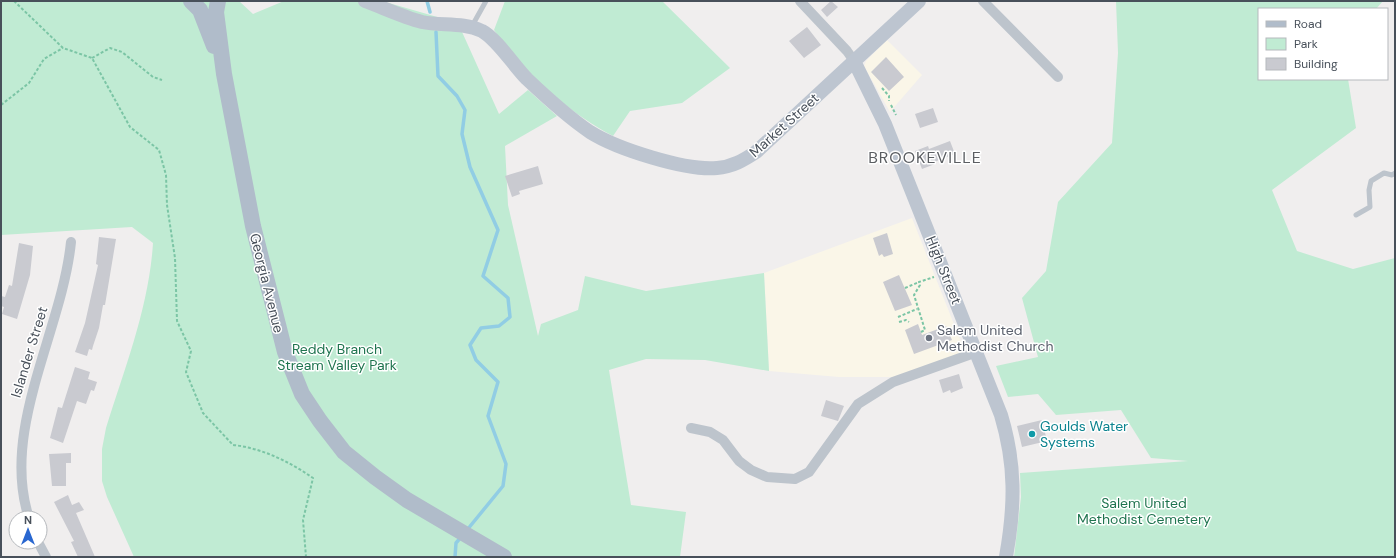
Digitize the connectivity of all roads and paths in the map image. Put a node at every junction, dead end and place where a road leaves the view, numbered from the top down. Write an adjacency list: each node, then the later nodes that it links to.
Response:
1 (14, 1): 10 (path)
2 (191, 1): 13 (main road, Georgia Avenue)
3 (218, 1): 13 (main road, Georgia Avenue)
4 (365, 1): 9 (main road, Market Street)
5 (486, 1): 9 (lane)
6 (800, 1): 12 (street)
7 (919, 1): 12 (main road, Market Street)
8 (983, 1): 14 (street)
9 (470, 28): 12 (main road, Market Street)
10 (63, 48): 11 (path); 17 (path)
11 (92, 58): 15 (path); 33 (path)
12 (854, 61): 30 (main road, High Street)
13 (224, 74): 34 (main road, Georgia Avenue)
14 (1058, 77)
15 (162, 80)
16 (879, 85): 18 (path)
17 (1, 106)
18 (897, 117)
19 (1395, 173): 20 (lane)
20 (1356, 215)
21 (71, 242): 32 (street, Islander Street)
22 (934, 277): 23 (path)
23 (919, 282): 24 (path); 25 (path)
24 (905, 288)
25 (918, 309): 26 (path); 29 (path)
26 (898, 317)
27 (899, 322): 28 (path)
28 (909, 322)
29 (921, 332)
30 (977, 352): 31 (street); 35 (main road, High Street)
31 (691, 428)
32 (27, 510)
33 (306, 557)
34 (504, 557)
35 (1006, 557)

